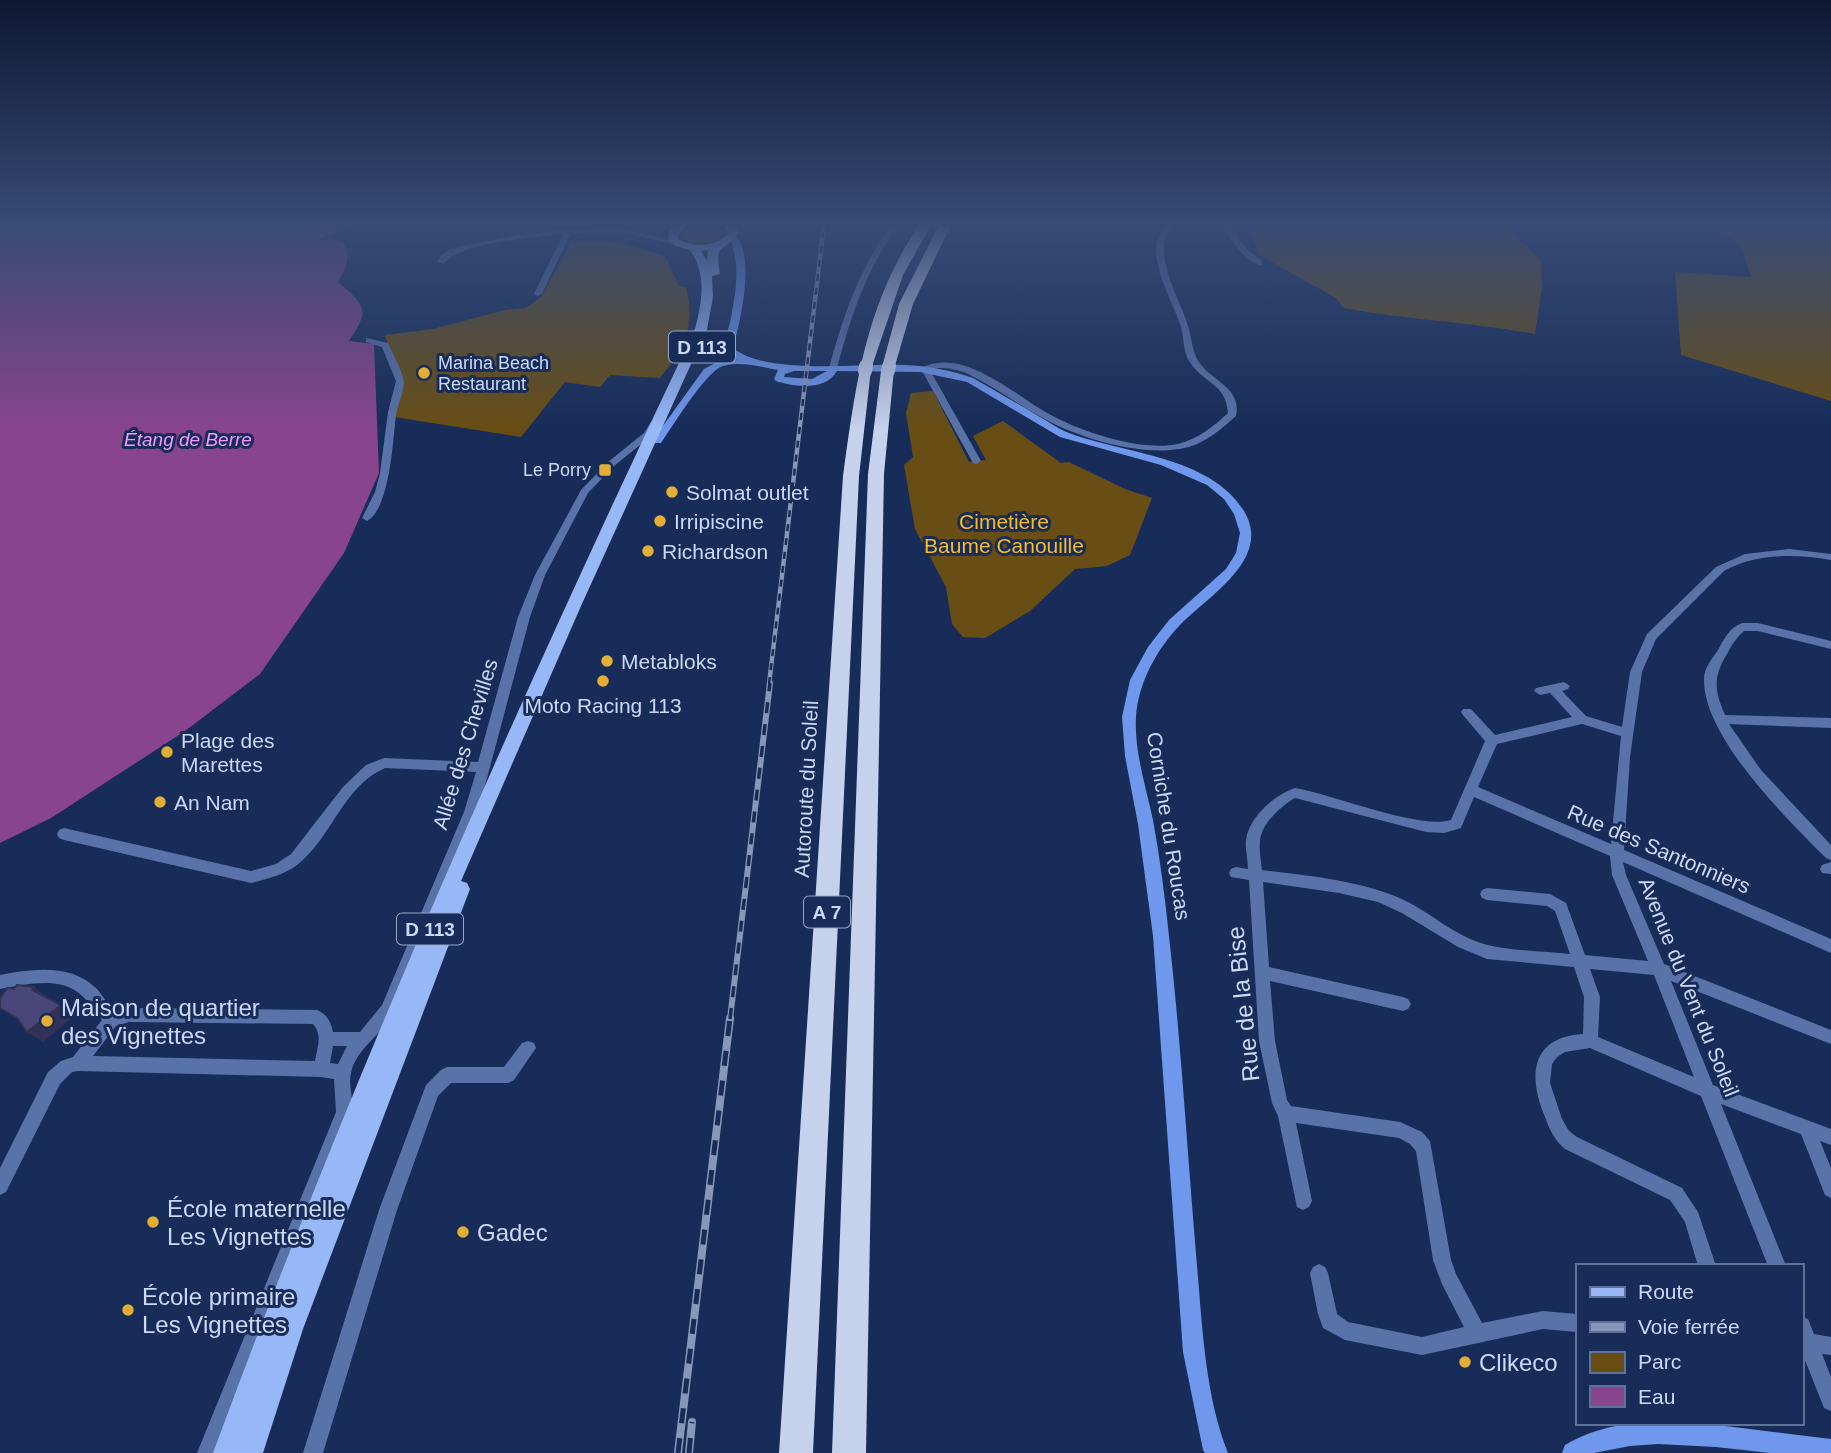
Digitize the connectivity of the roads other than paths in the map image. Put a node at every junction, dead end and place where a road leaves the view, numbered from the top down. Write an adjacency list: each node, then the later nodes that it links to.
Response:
1 (708, 293): 16 (main road, D 113)
2 (715, 293): 17 (main road, D 113)
3 (739, 293): 9 (main road)
4 (855, 293): 12 (street)
5 (889, 293): 13 (highway, Autoroute du Soleil / A 7)
6 (912, 293): 13 (highway, Autoroute du Soleil / A 7)
7 (1173, 293): 14 (street)
8 (369, 340): 19 (street)
9 (728, 349): 10 (main road); 11 (main road, Corniche du Roucas)
10 (736, 362): 15 (main road); 17 (main road)
11 (793, 368): 12 (main road, Corniche du Roucas); 15 (main road)
12 (833, 368): 14 (main road, Corniche du Roucas); 15 (main road)
13 (877, 369): 73 (highway, Autoroute du Soleil / A 7); 74 (highway, Autoroute du Soleil / A 7)
14 (925, 369): 18 (street); 75 (main road, Corniche du Roucas)
15 (779, 379)
16 (661, 416): 29 (street, Allée des Chevilles); 70 (main road, D 113)
17 (657, 441): 71 (main road, D 113)
18 (976, 461)
19 (368, 518)
20 (1831, 557): 27 (street, Avenue du Vent du Soleil)
21 (1831, 645): 25 (street)
22 (1552, 689): 24 (street)
23 (1467, 712): 28 (street)
24 (1582, 719): 27 (street); 28 (street)
25 (1721, 719): 26 (street); 33 (street)
26 (1831, 723)
27 (1627, 733): 32 (street, Avenue du Vent du Soleil)
28 (1492, 740): 30 (street)
29 (482, 767): 31 (street); 47 (street, Allée des Chevilles)
30 (1471, 790): 32 (street, Rue des Santonniers); 35 (street, Rue de la Bise)
31 (64, 834)
32 (1617, 854): 38 (street, Rue des Santonniers); 40 (street, Avenue du Vent du Soleil)
33 (1831, 854)
34 (1236, 873): 35 (street)
35 (1254, 875): 37 (street); 41 (street, Rue de la Bise)
36 (1487, 894): 39 (street)
37 (1431, 921): 39 (street)
38 (1831, 946)
39 (1580, 962): 40 (street); 48 (street)
40 (1659, 969): 45 (street); 53 (street, Avenue du Vent du Soleil)
41 (1262, 972): 43 (street); 54 (street, Rue de la Bise)
42 (0, 982): 44 (street)
43 (1403, 1004)
44 (111, 1020): 46 (street); 50 (street)
45 (1831, 1037)
46 (327, 1039): 47 (street); 51 (street)
47 (360, 1039): 52 (street, Allée des Chevilles)
48 (1590, 1041): 53 (street); 60 (street)
49 (528, 1048): 72 (street)
50 (78, 1063): 51 (street); 57 (street)
51 (321, 1069): 52 (street)
52 (343, 1073): 69 (street, Allée des Chevilles)
53 (1707, 1090): 55 (street); 61 (street, Avenue du Vent du Soleil)
54 (1286, 1113): 59 (street, Rue de la Bise); 64 (street)
55 (1805, 1127): 56 (street); 58 (street)
56 (1831, 1137)
57 (0, 1186)
58 (1831, 1189)
59 (1303, 1201)
60 (1706, 1264)
61 (1776, 1264)
62 (1320, 1273): 64 (street)
63 (1576, 1323): 64 (street)
64 (1477, 1334)
65 (1803, 1337): 66 (street); 67 (street)
66 (1831, 1346)
67 (1831, 1401)
68 (1831, 1450): 76 (main road)
69 (207, 1453)
70 (227, 1453)
71 (249, 1453)
72 (313, 1453)
73 (796, 1453)
74 (849, 1453)
75 (1217, 1453)
76 (1573, 1453)

